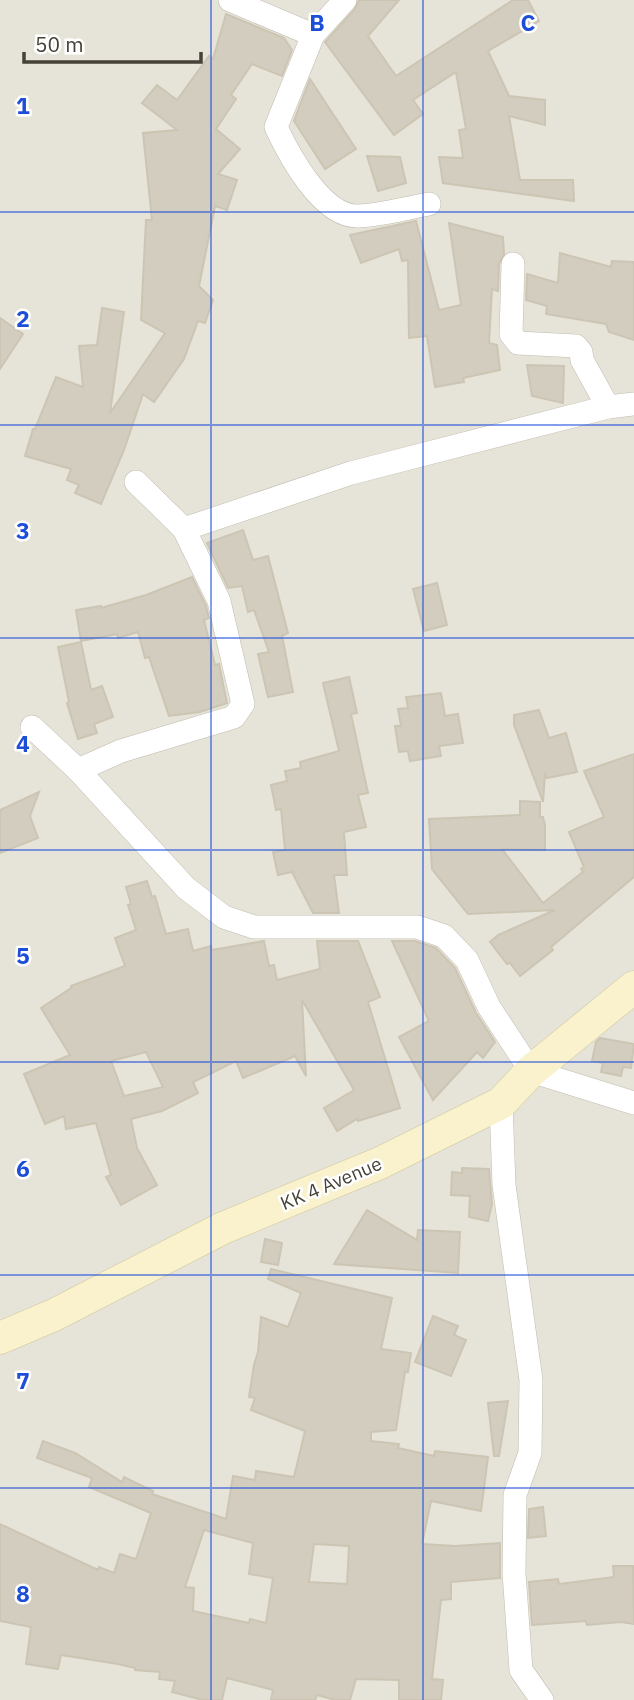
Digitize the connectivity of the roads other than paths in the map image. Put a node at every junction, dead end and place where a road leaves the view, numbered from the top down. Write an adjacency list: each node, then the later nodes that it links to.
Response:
1 (230, 0): 3 (street)
2 (345, 0): 3 (street)
3 (313, 34): 4 (street)
4 (429, 204)
5 (513, 264): 7 (street)
6 (634, 404): 7 (street)
7 (608, 407): 9 (street)
8 (136, 482): 9 (street)
9 (184, 529): 11 (street)
10 (32, 727): 11 (street)
11 (78, 770): 13 (street)
12 (634, 986): 13 (main road, KK 4 Avenue)
13 (531, 1071): 14 (main road, KK 4 Avenue); 15 (street)
14 (501, 1103): 16 (main road, KK 4 Avenue); 17 (street)
15 (634, 1103)
16 (0, 1338)
17 (542, 1700)

